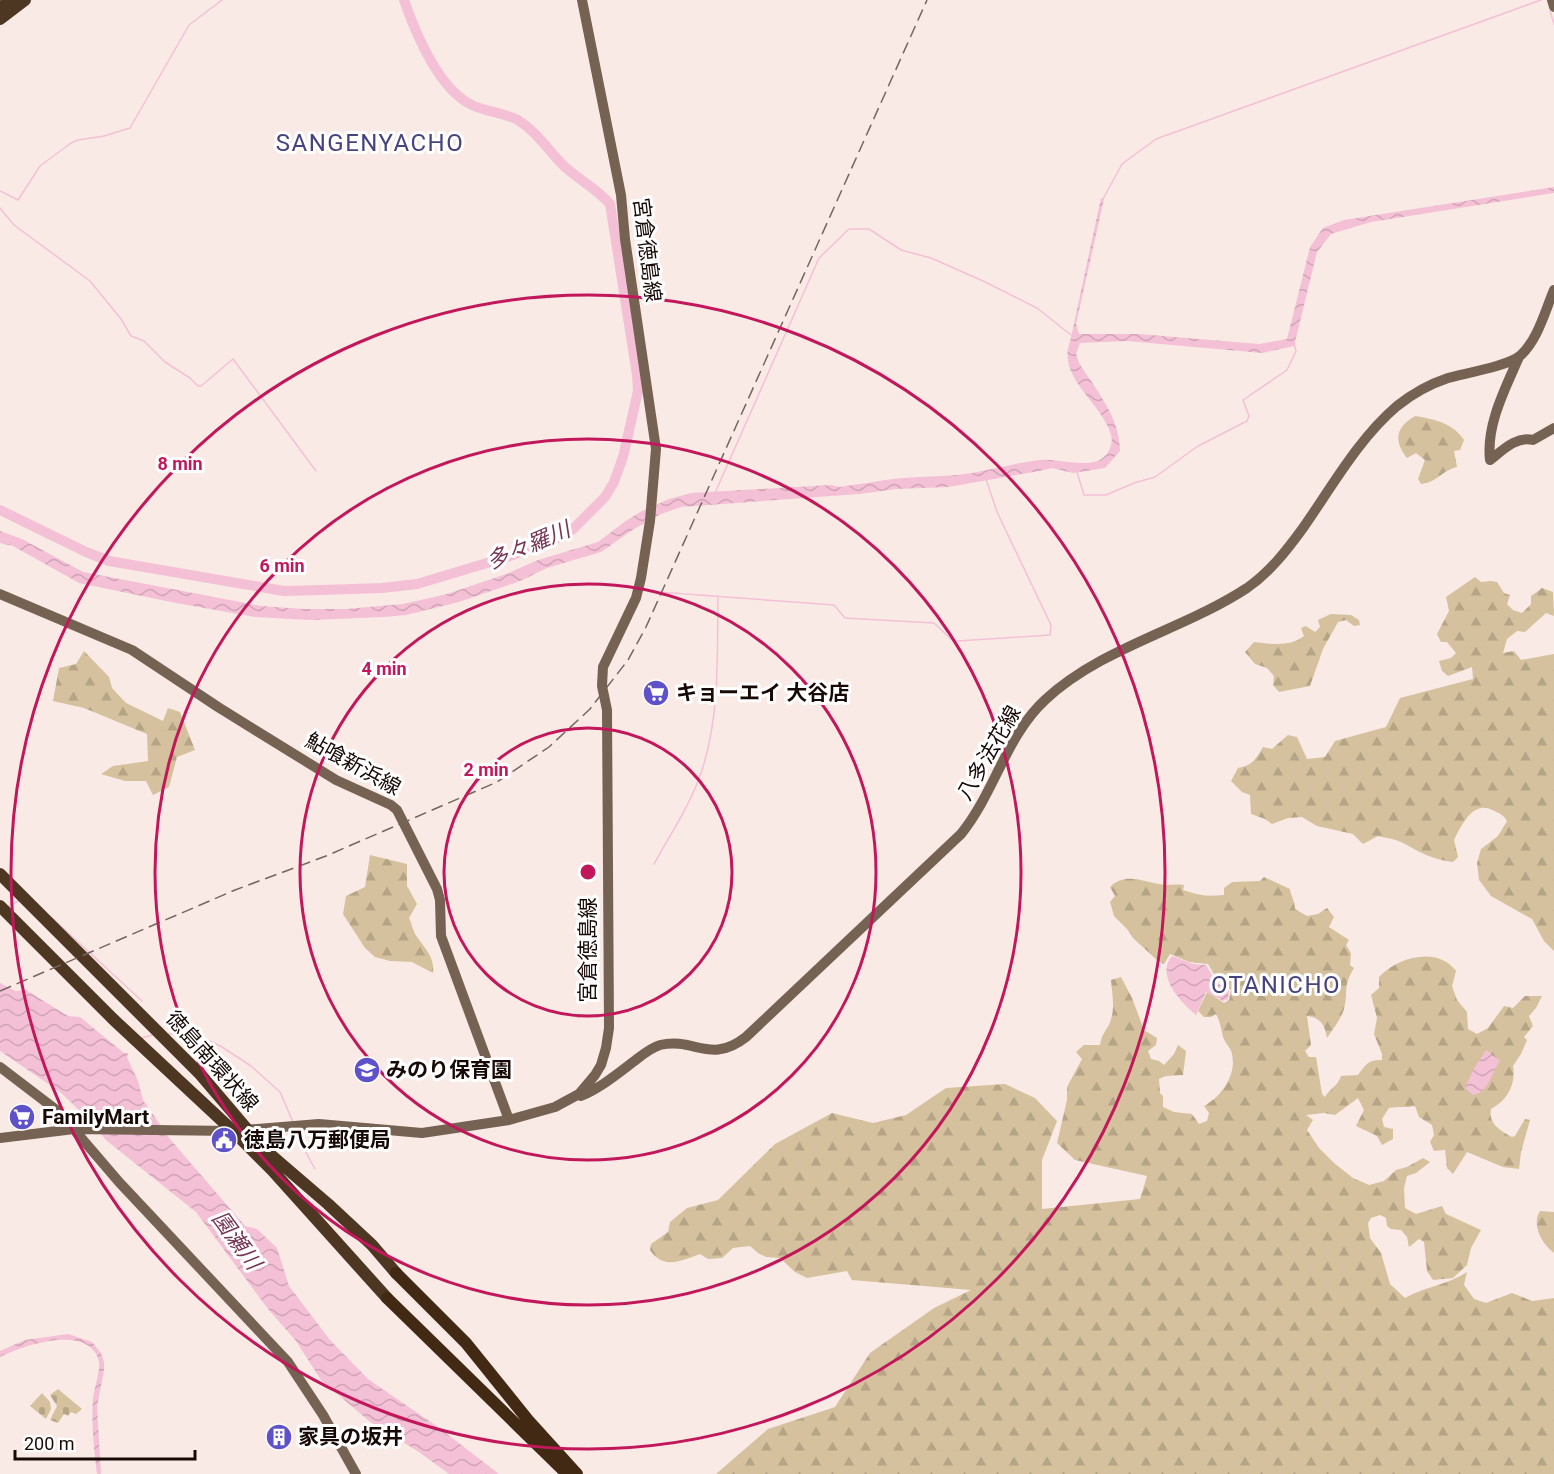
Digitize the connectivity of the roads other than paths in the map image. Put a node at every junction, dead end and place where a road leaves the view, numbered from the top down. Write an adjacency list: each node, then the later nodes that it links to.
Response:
1 (10, 0): 6 (highway)
2 (25, 0): 7 (highway)
3 (582, 0): 15 (main road, 宮倉徳島線)
4 (1552, 0): 5 (main road)
5 (1554, 6)
6 (0, 8)
7 (0, 19)
8 (1554, 290): 9 (main road)
9 (1519, 357): 10 (main road); 15 (main road, 八多法花線)
10 (1554, 428)
11 (0, 594): 16 (main road, 鮎喰新浜線)
12 (0, 874): 17 (highway, 徳島南環状線)
13 (0, 906): 19 (highway, 徳島南環状線)
14 (0, 1067): 18 (main road)
15 (579, 1094): 16 (main road, 宮倉徳島線)
16 (509, 1120): 17 (main road, 宮倉徳島線)
17 (246, 1129): 19 (main road); 23 (highway, 徳島南環状線)
18 (77, 1130): 19 (main road); 20 (main road); 21 (main road)
19 (233, 1131): 22 (highway, 徳島南環状線)
20 (0, 1138)
21 (356, 1474)
22 (567, 1474)
23 (577, 1474)

